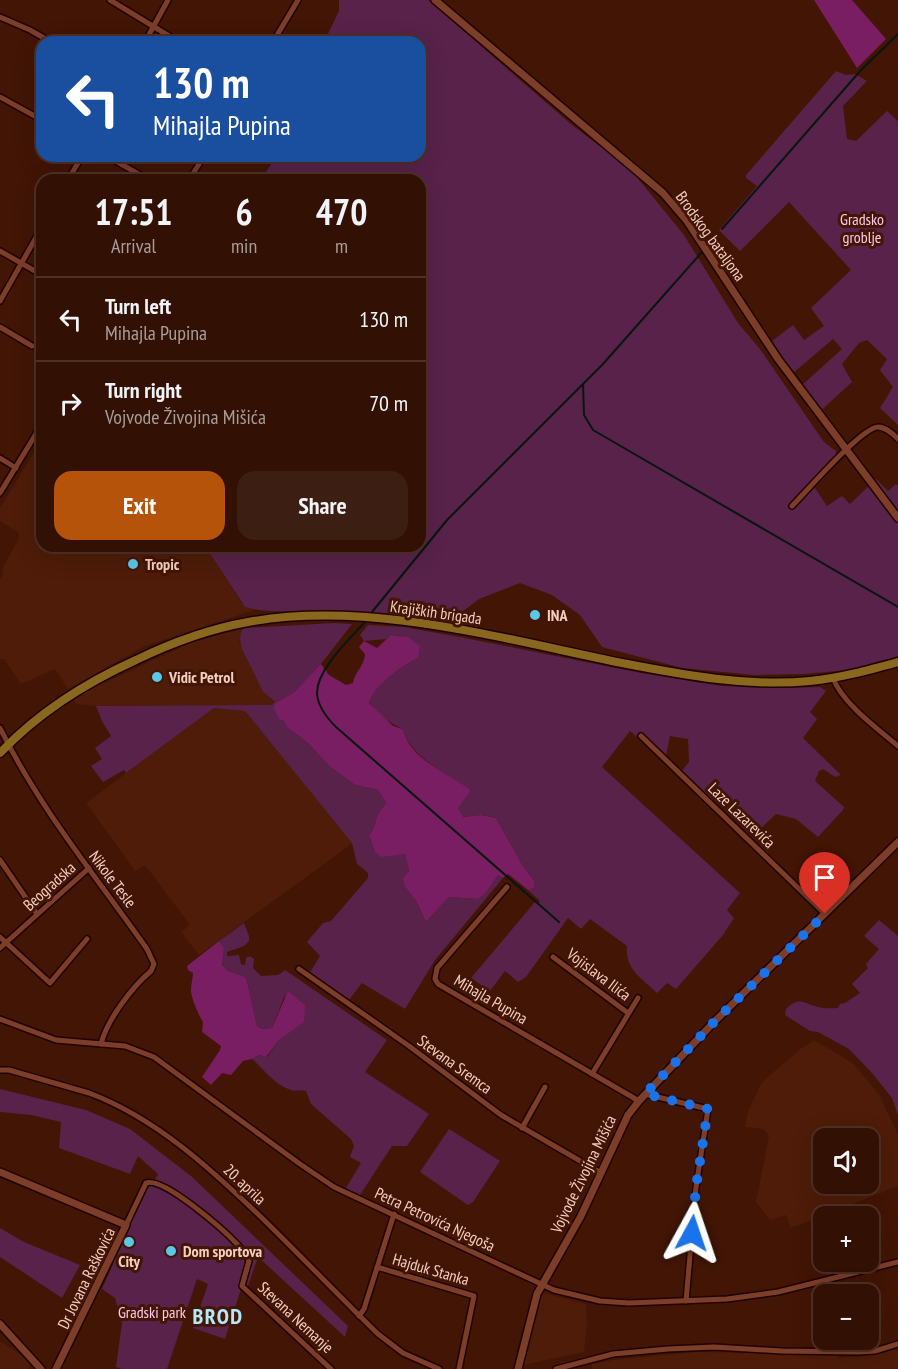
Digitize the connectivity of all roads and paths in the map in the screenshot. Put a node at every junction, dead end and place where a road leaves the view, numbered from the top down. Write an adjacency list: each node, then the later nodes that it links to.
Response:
1 (110, 0): 6 (street)
2 (168, 0): 6 (street)
3 (298, 0): 10 (street)
4 (435, 0): 24 (street, Brodskog bataljona)
5 (0, 17): 7 (street)
6 (154, 26): 8 (street); 9 (street)
7 (40, 36)
8 (148, 36)
9 (170, 36)
10 (277, 36)
11 (0, 98): 12 (street)
12 (36, 117)
13 (118, 162): 14 (street)
14 (138, 174)
15 (36, 238): 17 (street)
16 (0, 251): 17 (street)
17 (21, 264): 18 (street); 19 (street)
18 (36, 272)
19 (0, 301)
20 (0, 327): 21 (street)
21 (32, 346)
22 (36, 434): 26 (street)
23 (898, 439): 24 (street)
24 (845, 450): 28 (street); 29 (street, Brodskog bataljona)
25 (0, 458): 26 (street)
26 (16, 468): 27 (street)
27 (0, 493)
28 (792, 506)
29 (898, 518)
30 (898, 662): 31 (main road, Krajiških brigada)
31 (833, 678): 34 (main road, Krajiških brigada); 35 (street)
32 (0, 728): 34 (street, Nikole Tesle)
33 (641, 736): 42 (street, Laze Lazarevića)
34 (8, 745): 36 (main road, Krajiških brigada); 39 (street, Nikole Tesle)
35 (898, 746)
36 (0, 753)
37 (898, 842): 42 (street, Vojvode Živojina Mišića)
38 (0, 860): 41 (street)
39 (89, 868): 41 (street, Beogradska); 52 (street, Nikole Tesle)
40 (507, 887): 54 (street, Mihajla Pupina)
41 (37, 914): 45 (street, Beogradska)
42 (825, 914): 56 (street, Vojvode Živojina Mišića)
43 (0, 937): 45 (street)
44 (87, 939): 45 (street)
45 (6, 942): 46 (street, Beogradska)
46 (0, 948)
47 (553, 957): 50 (street, Vojislava Ilića)
48 (298, 969): 58 (street, Stevana Sremca)
49 (638, 998): 50 (street)
50 (628, 1013): 54 (street)
51 (0, 1019): 52 (street, Petra Petrovića Njegoša)
52 (101, 1044): 61 (street, Petra Petrovića Njegoša)
53 (0, 1070): 67 (street, 20. aprila)
54 (591, 1074): 57 (street, Mihajla Pupina)
55 (545, 1087): 58 (street)
56 (645, 1094): 57 (street, Vojvode Živojina Mišića); 66 (street)
57 (639, 1101): 60 (street, Vojvode Živojina Mišića)
58 (522, 1128): 60 (street, Stevana Sremca)
59 (0, 1172): 62 (street, Dr Jovana Raškovića)
60 (600, 1173): 65 (street, Vojvode Živojina Mišića)
61 (394, 1214): 64 (street, Hajduk Stanka); 65 (street, Petra Petrovića Njegoša)
62 (126, 1225): 71 (street, Dr Jovana Raškovića); 72 (street, Stevana Nemanje)
63 (898, 1262): 66 (street, Petra Petrovića Njegoša)
64 (377, 1267): 67 (street, Hajduk Stanka); 74 (street, Hajduk Stanka)
65 (541, 1285): 66 (street, Petra Petrovića Njegoša); 75 (street, Vojvode Živojina Mišića)
66 (686, 1301)
67 (359, 1316): 73 (street, 20. aprila)
68 (0, 1324): 70 (street)
69 (898, 1344): 76 (street)
70 (41, 1369)
71 (56, 1369)
72 (331, 1369)
73 (440, 1369)
74 (459, 1369)
75 (518, 1369)
76 (556, 1369)

